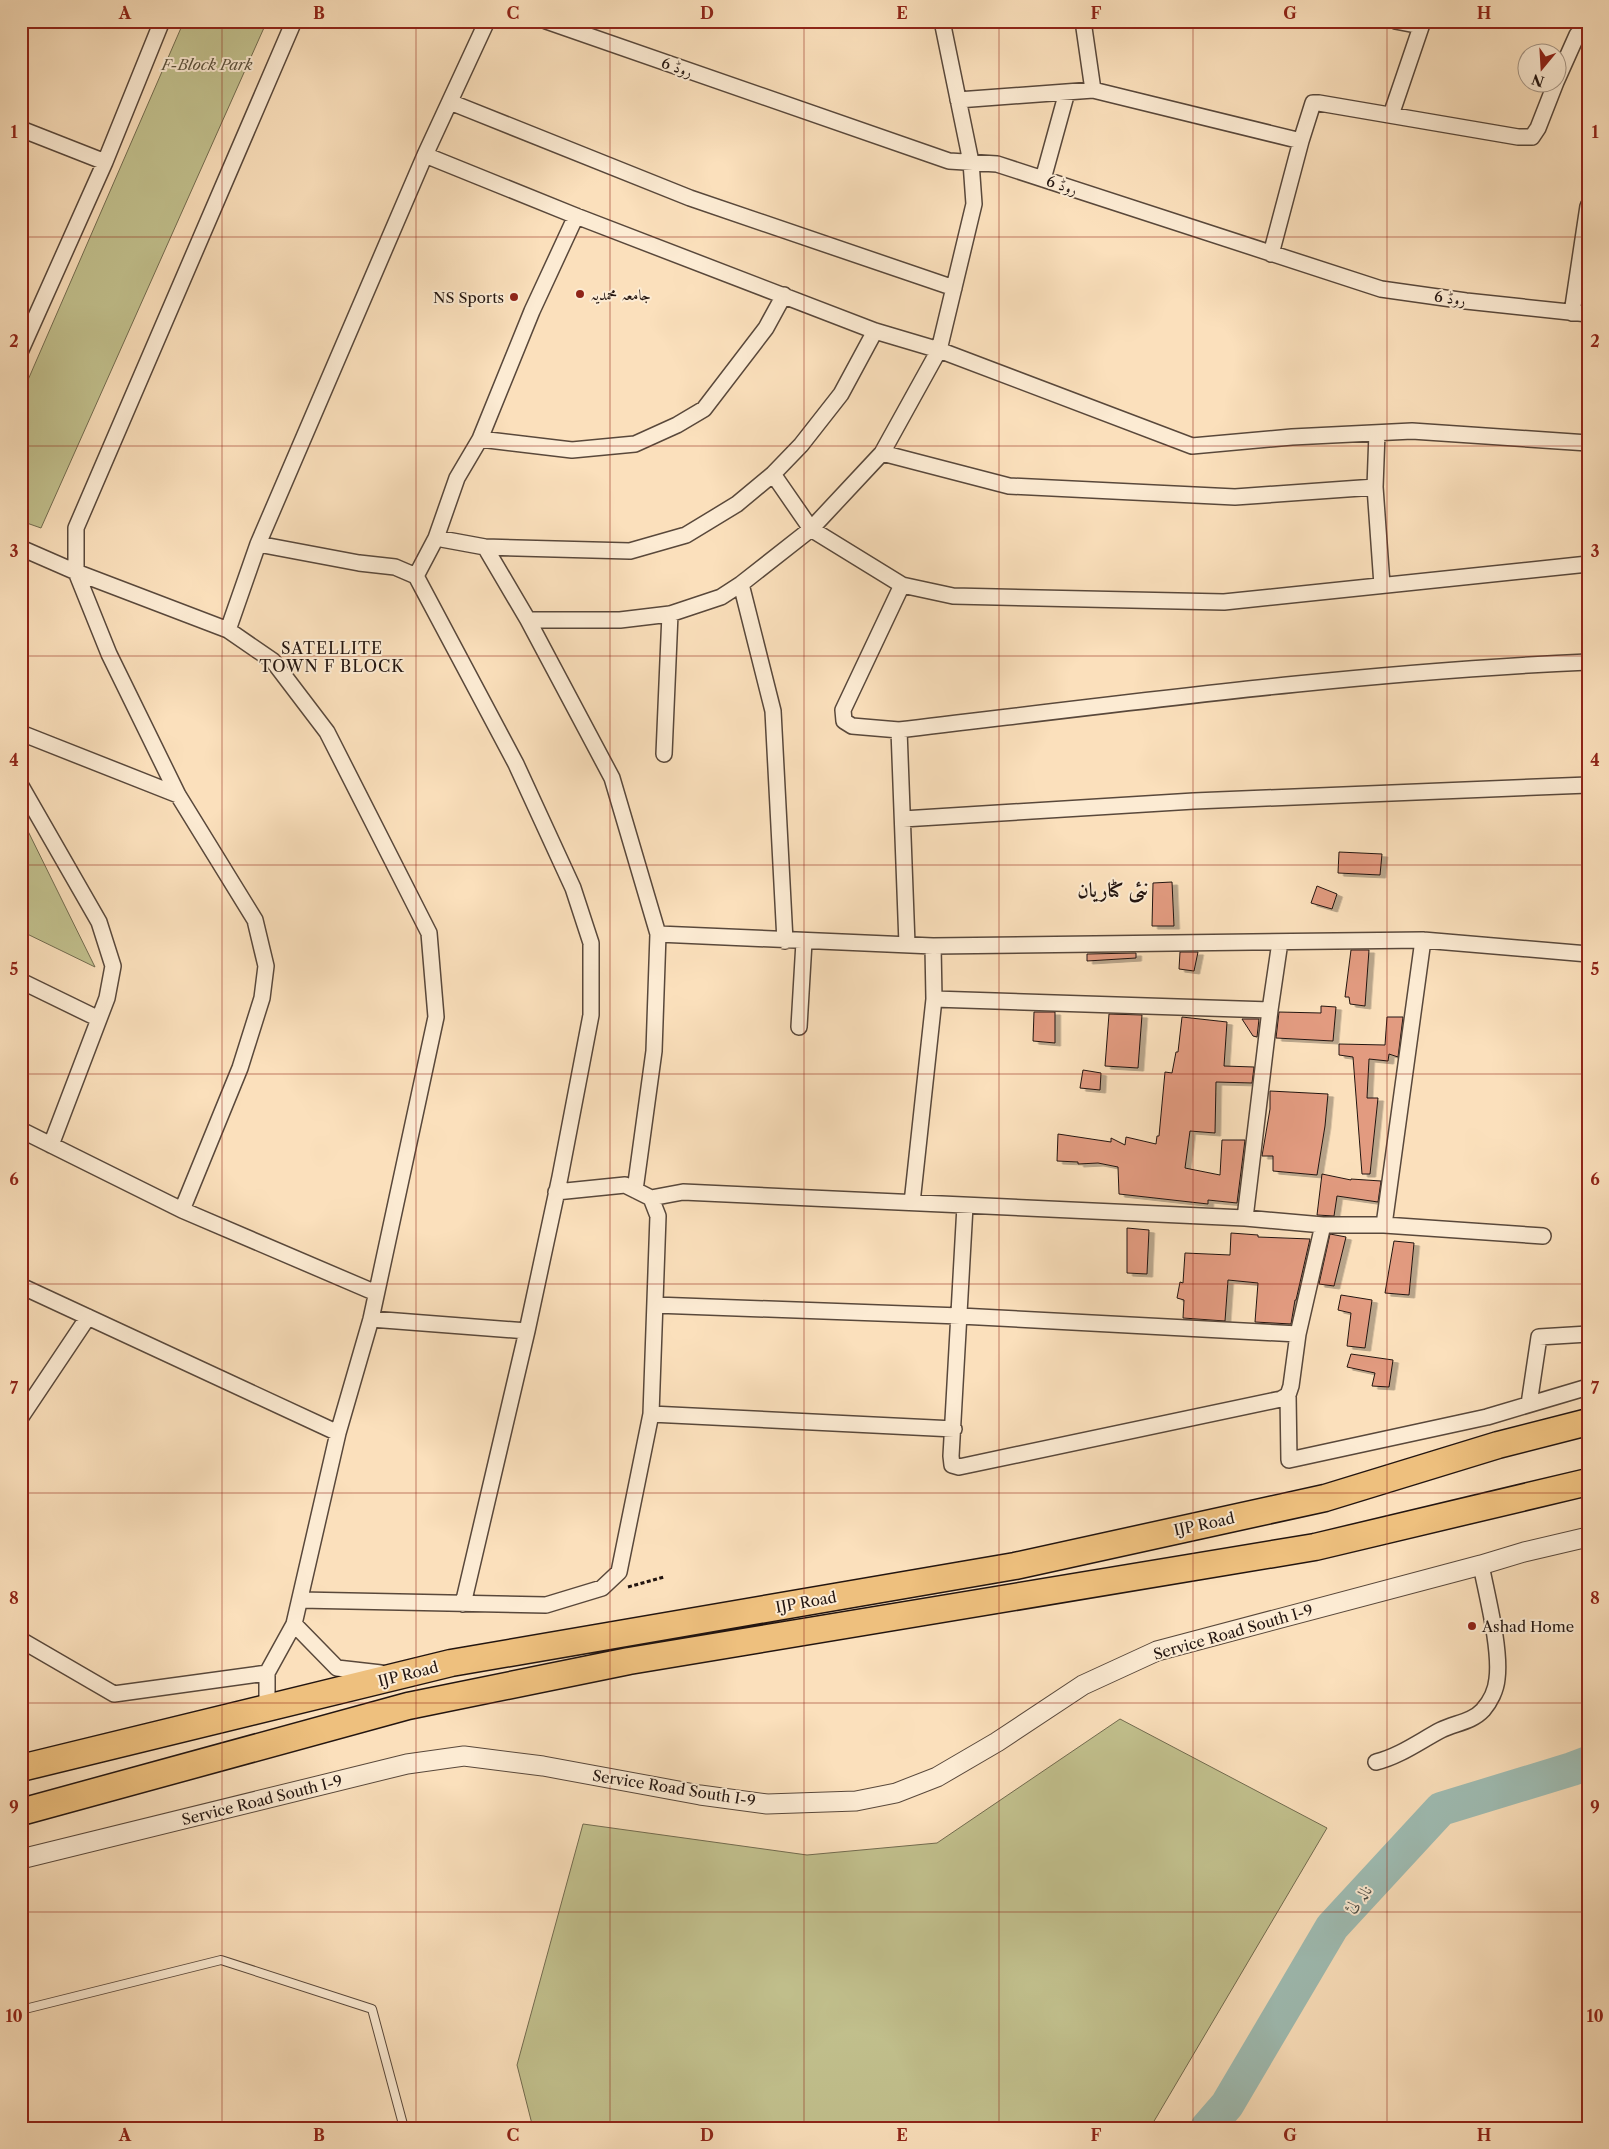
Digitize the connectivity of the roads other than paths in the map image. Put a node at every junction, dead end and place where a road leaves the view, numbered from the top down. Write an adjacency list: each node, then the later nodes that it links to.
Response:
1 (162, 21): 20 (street)
2 (294, 21): 45 (street)
3 (487, 21): 15 (street)
4 (546, 21): 21 (street, روڈ 6)
5 (942, 21): 14 (street)
6 (1083, 21): 11 (street)
7 (1396, 21): 8 (street)
8 (1422, 23): 16 (street)
9 (1588, 33): 10 (street)
10 (1566, 60)
11 (1093, 90): 12 (street); 18 (street)
12 (1067, 92): 14 (street); 22 (street)
13 (1552, 92): 16 (street)
14 (958, 100): 21 (street)
15 (450, 102): 19 (street); 26 (street)
16 (1391, 115): 18 (street)
17 (21, 128): 20 (street)
18 (1301, 141): 25 (street)
19 (425, 155): 24 (street); 41 (street)
20 (105, 162): 31 (street)
21 (971, 162): 22 (street, روڈ 6); 26 (street)
22 (1044, 179): 25 (street, روڈ 6)
23 (1588, 206): 28 (street)
24 (576, 216): 27 (street); 34 (street)
25 (1271, 254): 28 (street, روڈ 6)
26 (954, 288): 32 (street)
27 (784, 295): 30 (street); 34 (street)
28 (1572, 313): 29 (street, روڈ 6)
29 (1588, 314)
30 (875, 331): 32 (street); 37 (street)
31 (21, 350)
32 (939, 350): 33 (street); 36 (street)
33 (1377, 433): 35 (street); 38 (street)
34 (480, 439): 40 (street)
35 (1588, 443)
36 (882, 453): 38 (street); 39 (street)
37 (773, 474): 39 (street); 42 (street)
38 (1375, 487): 49 (street)
39 (811, 529): 47 (street); 48 (street)
40 (436, 538): 42 (street); 46 (street)
41 (258, 544): 46 (street); 52 (street)
42 (485, 547): 51 (street)
43 (21, 548): 45 (street)
44 (1588, 564): 49 (street)
45 (76, 572): 52 (street); 59 (street)
46 (416, 576): 77 (street)
47 (741, 584): 50 (street); 63 (street)
48 (902, 585): 49 (street); 54 (street)
49 (1382, 585)
50 (670, 614): 51 (street); 56 (street)
51 (528, 620): 61 (street)
52 (228, 630): 87 (street)
53 (1588, 662): 54 (street)
54 (899, 730): 60 (street)
55 (21, 733): 59 (street)
56 (664, 754)
57 (1588, 785): 60 (street)
58 (21, 786): 72 (street)
59 (178, 795): 81 (street)
60 (903, 819): 66 (street)
61 (658, 934): 63 (street); 76 (street)
62 (1423, 940): 65 (street); 68 (street); 84 (street)
63 (785, 941): 64 (street)
64 (804, 942): 66 (street); 73 (street)
65 (1280, 942): 67 (street); 71 (street)
66 (907, 944): 67 (street)
67 (933, 946): 70 (street)
68 (1588, 954)
69 (21, 981): 72 (street)
70 (934, 999): 71 (street); 79 (street)
71 (1270, 1010): 82 (street)
72 (99, 1019): 75 (street)
73 (799, 1027)
74 (21, 1130): 75 (street)
75 (51, 1145): 81 (street)
76 (635, 1190): 77 (street); 78 (street)
77 (556, 1192): 92 (street)
78 (651, 1198): 79 (street); 88 (street)
79 (912, 1204): 80 (street)
80 (965, 1206): 82 (street); 89 (street)
81 (182, 1210): 87 (street)
82 (1245, 1218): 83 (street)
83 (1323, 1225): 84 (street); 93 (street)
84 (1384, 1225): 85 (street)
85 (1543, 1236)
86 (21, 1286): 90 (street)
87 (376, 1293): 91 (street)
88 (655, 1305): 89 (street); 98 (street)
89 (960, 1316): 93 (street); 102 (street)
90 (88, 1317): 99 (street); 103 (street)
91 (371, 1319): 92 (street); 103 (street)
92 (527, 1331): 109 (street)
93 (1298, 1334): 96 (street)
94 (1588, 1334): 97 (street)
95 (1588, 1387): 97 (street)
96 (1288, 1395): 100 (street); 102 (street)
97 (1529, 1404): 100 (street)
98 (651, 1414): 102 (street); 109 (street)
99 (21, 1417)
100 (1487, 1417): 104 (street)
101 (1588, 1422): 104 (highway, IJP Road)
102 (954, 1429)
103 (338, 1433): 108 (street)
104 (1498, 1445): 110 (highway, IJP Road)
105 (1588, 1482): 112 (highway, IJP Road)
106 (1588, 1538): 107 (street, Service Road South I-9)
107 (1481, 1565): 117 (street); 120 (street, Service Road South I-9)
108 (300, 1600): 109 (street); 111 (street)
109 (463, 1604)
110 (787, 1605): 112 (highway); 115 (highway, IJP Road)
111 (294, 1624): 114 (street); 115 (street)
112 (792, 1634): 119 (highway, IJP Road)
113 (21, 1640): 114 (street)
114 (267, 1673): 116 (street)
115 (400, 1676): 116 (highway, IJP Road)
116 (267, 1708): 118 (highway, IJP Road)
117 (1376, 1762)
118 (21, 1768)
119 (21, 1812)
120 (21, 1859)
121 (21, 2010): 122 (lane)
122 (404, 2128)

